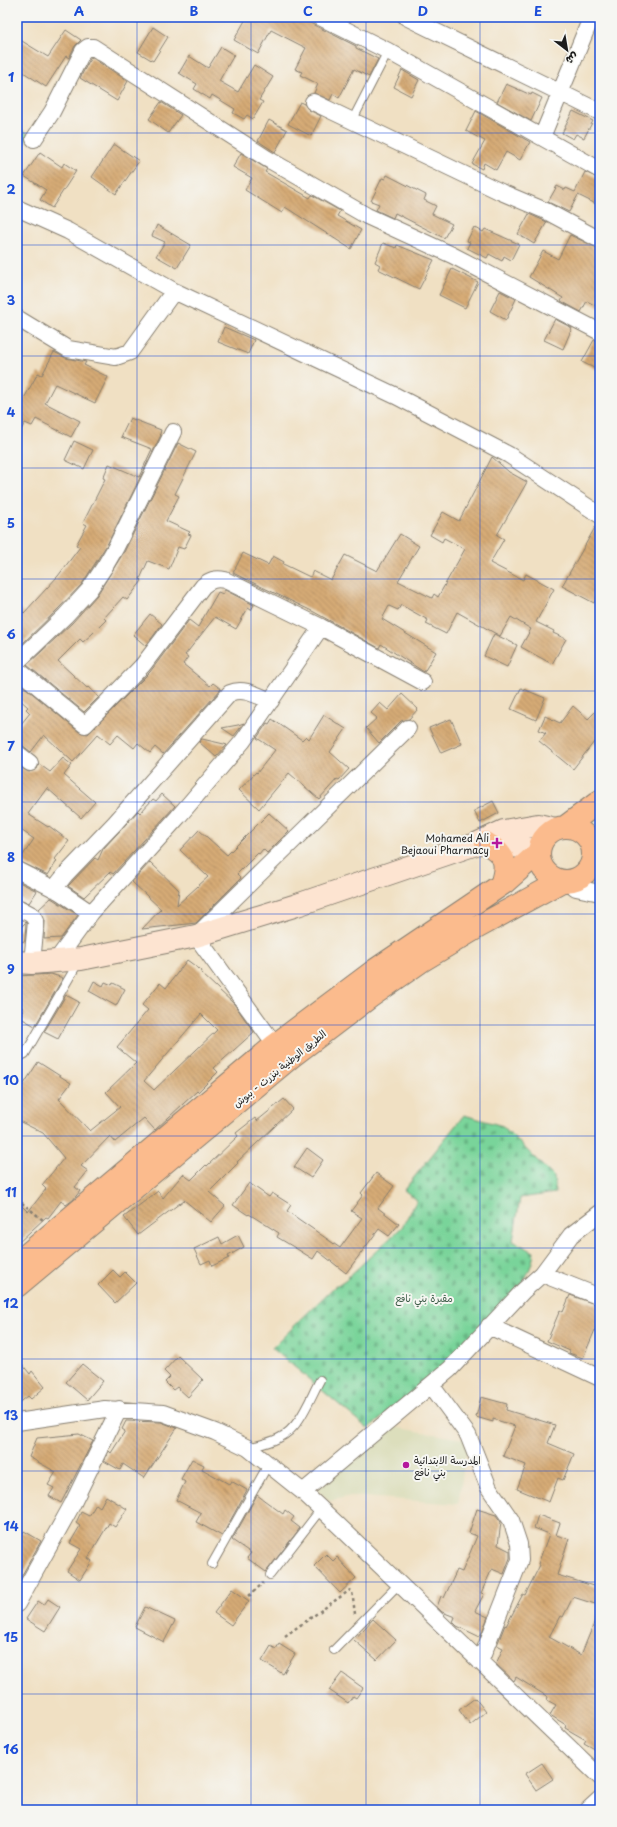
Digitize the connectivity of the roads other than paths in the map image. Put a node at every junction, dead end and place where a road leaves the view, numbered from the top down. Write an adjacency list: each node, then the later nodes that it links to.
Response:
1 (320, 17): 4 (street)
2 (406, 17): 5 (street)
3 (589, 17): 5 (street)
4 (388, 51): 8 (lane); 9 (street)
5 (560, 93): 7 (street); 9 (street)
6 (313, 102): 8 (street)
7 (600, 112)
8 (352, 121): 13 (street)
9 (542, 137): 11 (street)
10 (34, 139): 16 (street)
11 (600, 170)
12 (17, 208): 14 (street)
13 (600, 240)
14 (174, 292): 15 (street); 18 (street)
15 (17, 318)
16 (600, 332)
17 (173, 432): 20 (street)
18 (600, 515)
19 (320, 628): 21 (street); 22 (street); 23 (street)
20 (17, 662)
21 (17, 669)
22 (423, 682)
23 (271, 701): 35 (street); 38 (street)
24 (408, 728): 39 (street)
25 (17, 753): 26 (street)
26 (30, 763)
27 (600, 801): 28 (main road)
28 (560, 828): 29 (street); 30 (main road); 31 (main road)
29 (480, 844): 30 (street); 34 (main road); 39 (street)
30 (539, 851): 33 (main road); 34 (main road, الطريق الوطنية بنزرت - ببوش)
31 (596, 856): 33 (main road)
32 (17, 870): 35 (street)
33 (564, 881): 36 (street); 48 (main road, الطريق الوطنية بنزرت - ببوش)
34 (501, 885): 43 (main road, الطريق الوطنية بنزرت - ببوش)
35 (54, 889): 38 (street)
36 (600, 893)
37 (17, 907): 42 (street)
38 (91, 913): 41 (street)
39 (196, 936): 40 (street); 43 (street)
40 (81, 959): 41 (street); 44 (lane)
41 (56, 961): 42 (street)
42 (25, 963)
43 (276, 1045): 46 (main road, الطريق الوطنية بنزرت - ببوش)
44 (17, 1058)
45 (600, 1213): 47 (street)
46 (17, 1263)
47 (542, 1274): 49 (street); 50 (street)
48 (17, 1286)
49 (600, 1297)
50 (489, 1326): 51 (street); 53 (street)
51 (600, 1378)
52 (320, 1380): 56 (lane)
53 (431, 1385): 58 (street); 65 (street)
54 (119, 1409): 55 (street); 56 (street); 63 (street)
55 (17, 1422)
56 (248, 1448): 57 (street)
57 (268, 1465): 58 (street); 60 (lane)
58 (302, 1492): 59 (street)
59 (322, 1509): 61 (lane); 62 (street)
60 (212, 1564)
61 (270, 1575)
62 (399, 1584): 64 (lane); 65 (street)
63 (17, 1604)
64 (334, 1650)
65 (480, 1662): 66 (street)
66 (600, 1777)
67 (600, 1799): 68 (street)
68 (588, 1810)

